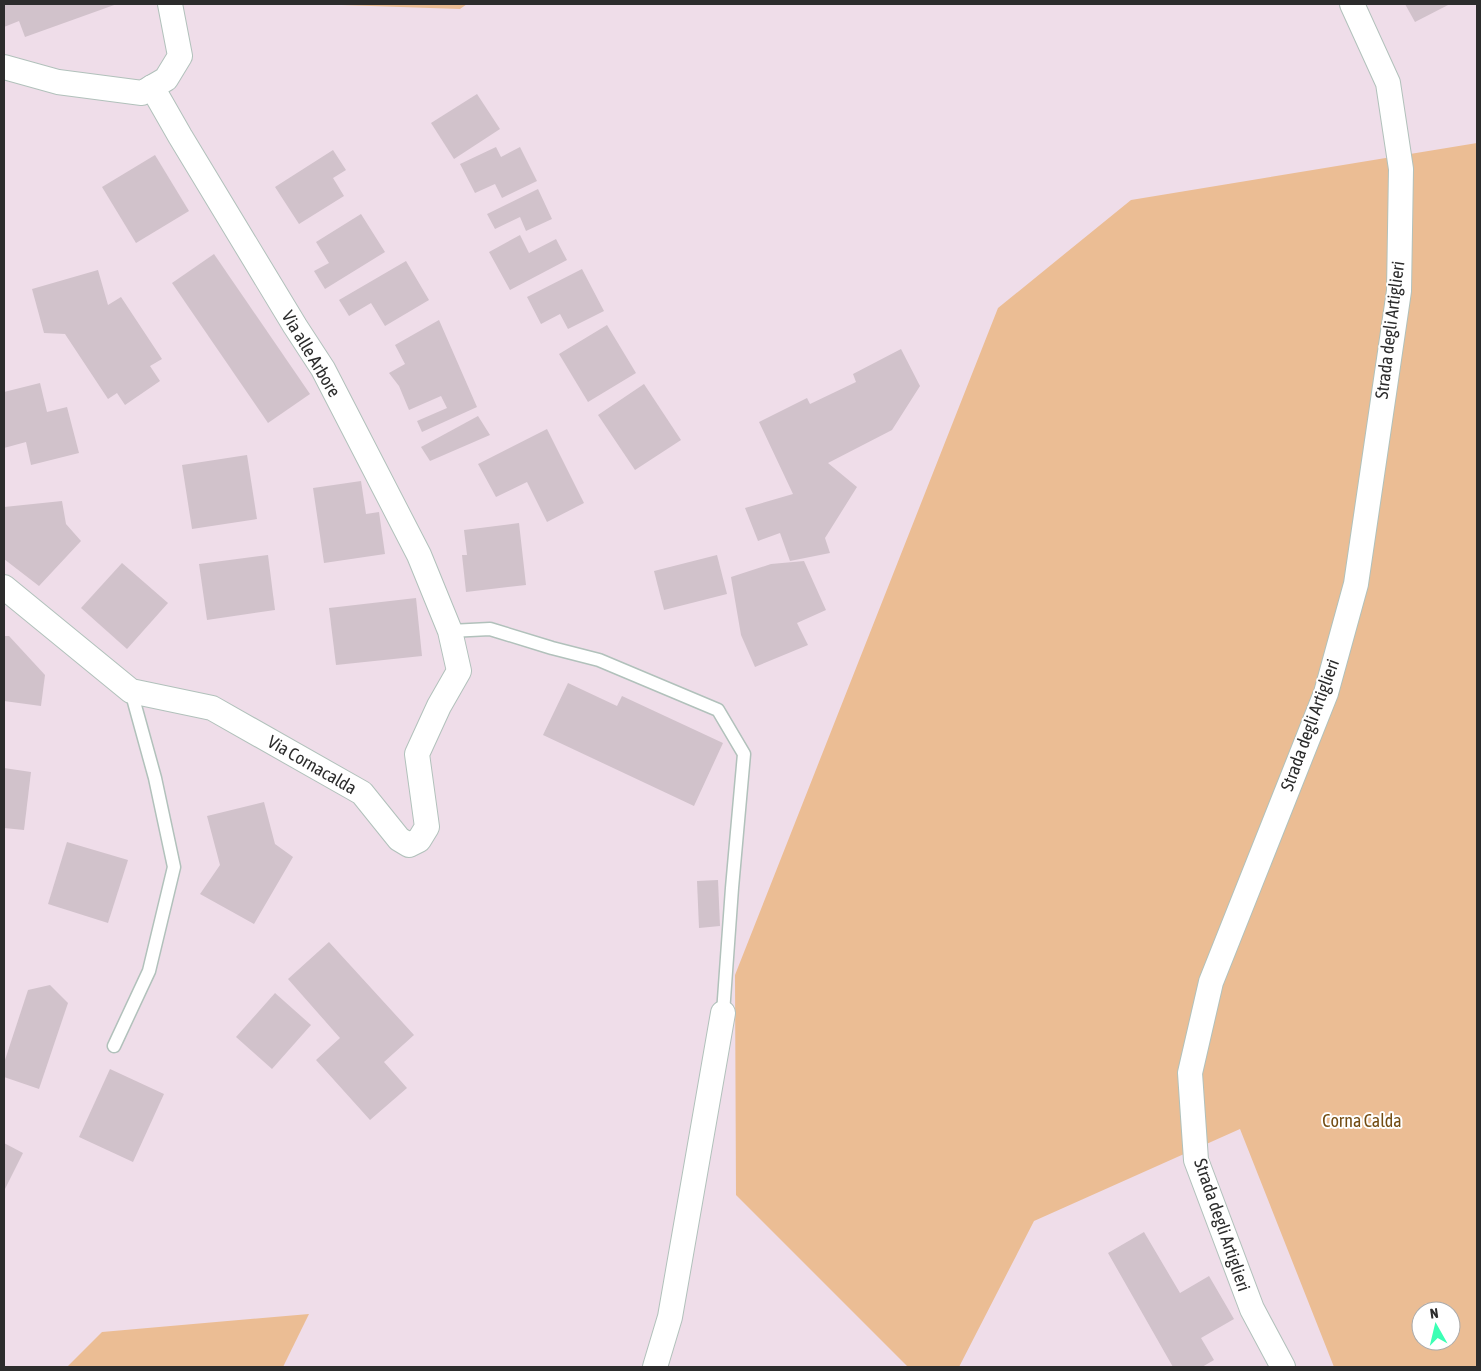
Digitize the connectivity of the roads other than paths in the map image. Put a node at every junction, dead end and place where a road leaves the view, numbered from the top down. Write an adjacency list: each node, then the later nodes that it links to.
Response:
1 (170, 4): 4 (street)
2 (1352, 4): 11 (street, Strada degli Artiglieri)
3 (4, 67): 4 (street)
4 (152, 87): 6 (street, Via alle Arbore)
5 (4, 587): 7 (street, Via Cornacalda)
6 (450, 632): 7 (street, Via Cornacalda); 8 (lane)
7 (131, 691): 9 (lane)
8 (723, 1013): 10 (street)
9 (114, 1046)
10 (655, 1367)
11 (1283, 1367)

